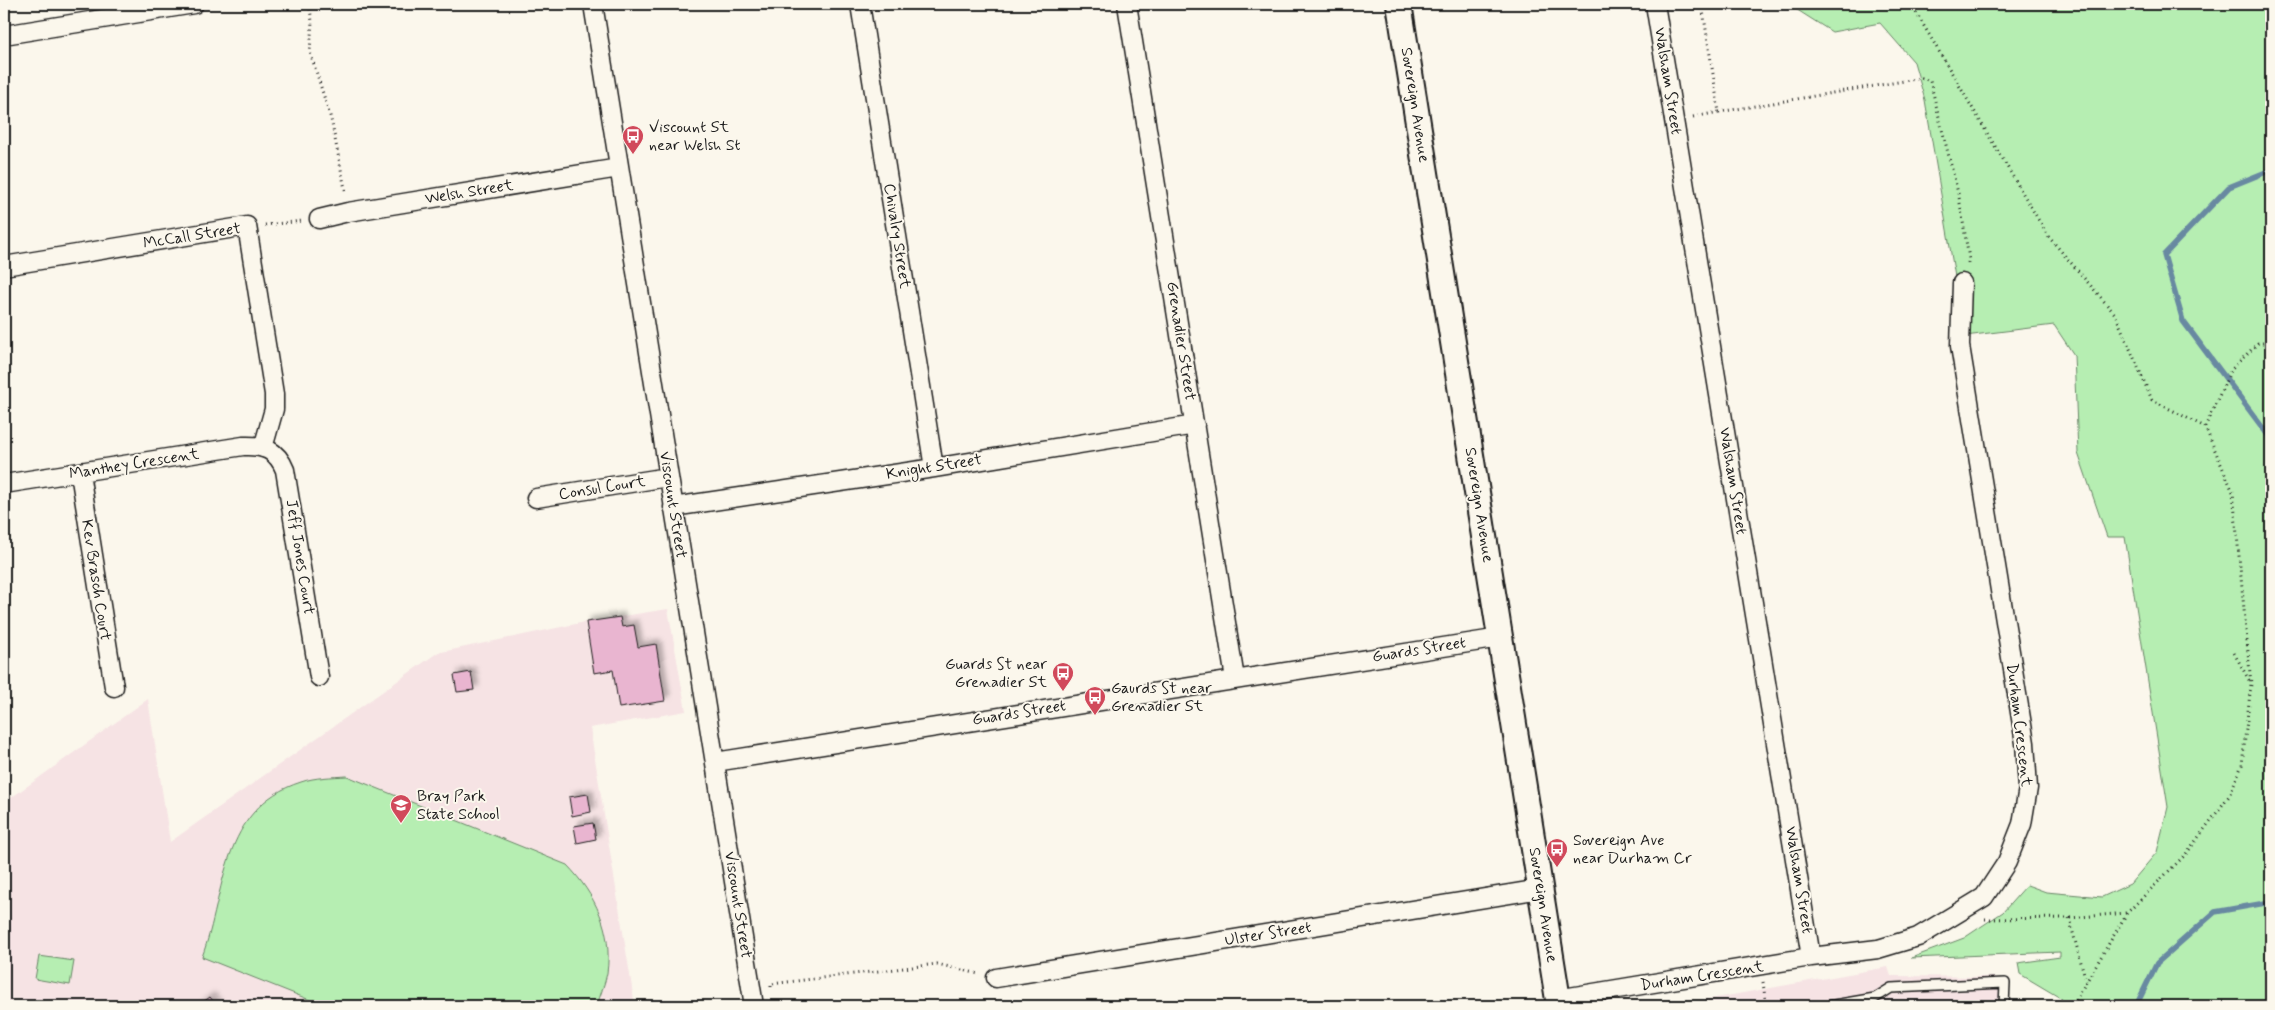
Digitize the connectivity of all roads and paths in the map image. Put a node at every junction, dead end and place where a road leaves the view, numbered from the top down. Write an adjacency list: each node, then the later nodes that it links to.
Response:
1 (194, 4): 10 (street)
2 (309, 4): 14 (path)
3 (593, 4): 13 (street, Viscount Street)
4 (860, 4): 23 (street, Chivalry Street)
5 (1127, 4): 20 (street, Grenadier Street)
6 (1399, 4): 29 (street, Sovereign Avenue)
7 (1655, 4): 40 (street, Walsham Street)
8 (1702, 4): 11 (path)
9 (1911, 4): 21 (path)
10 (4, 35)
11 (1719, 112): 12 (path); 18 (path)
12 (1693, 117)
13 (619, 168): 14 (street, Welsh Street); 25 (street, Viscount Street)
14 (348, 212): 15 (street, Welsh Street)
15 (319, 219): 16 (path)
16 (247, 226): 17 (street, McCall Street); 22 (street, McCall Street)
17 (4, 266)
18 (1962, 283): 40 (street, Durham Crescent)
19 (2271, 343): 21 (path)
20 (1195, 425): 23 (street, Knight Street); 32 (street, Grenadier Street)
21 (2205, 427): 33 (path)
22 (263, 448): 24 (street, Manthey Crescent); 31 (street, Jeff Jones Court)
23 (934, 468): 28 (street, Knight Street)
24 (80, 473): 26 (street, Manthey Crescent); 34 (street, Kev Brasch Court)
25 (668, 477): 27 (street, Consul Court); 28 (street, Viscount Street)
26 (4, 484)
27 (536, 498)
28 (673, 507): 35 (street, Viscount Street)
29 (1500, 638): 32 (street, Guards Street); 36 (street, Sovereign Avenue)
30 (2234, 652): 33 (path)
31 (319, 677)
32 (1235, 679): 35 (street, Guards Street)
33 (2251, 684): 37 (path)
34 (114, 687)
35 (715, 762): 46 (street, Viscount Street)
36 (1540, 889): 42 (street, Ulster Street); 45 (street, Sovereign Avenue)
37 (2127, 913): 38 (path); 43 (path)
38 (2069, 918): 39 (path); 43 (path)
39 (1982, 920)
40 (1811, 957): 41 (street, Durham Crescent)
41 (1760, 967): 45 (street, Durham Crescent); 47 (path)
42 (996, 978): 44 (path)
43 (2086, 982): 50 (path)
44 (771, 991)
45 (1558, 1002)
46 (754, 1006)
47 (1766, 1006)
48 (1828, 1006): 49 (lane)
49 (2004, 1006)
50 (2072, 1006)

